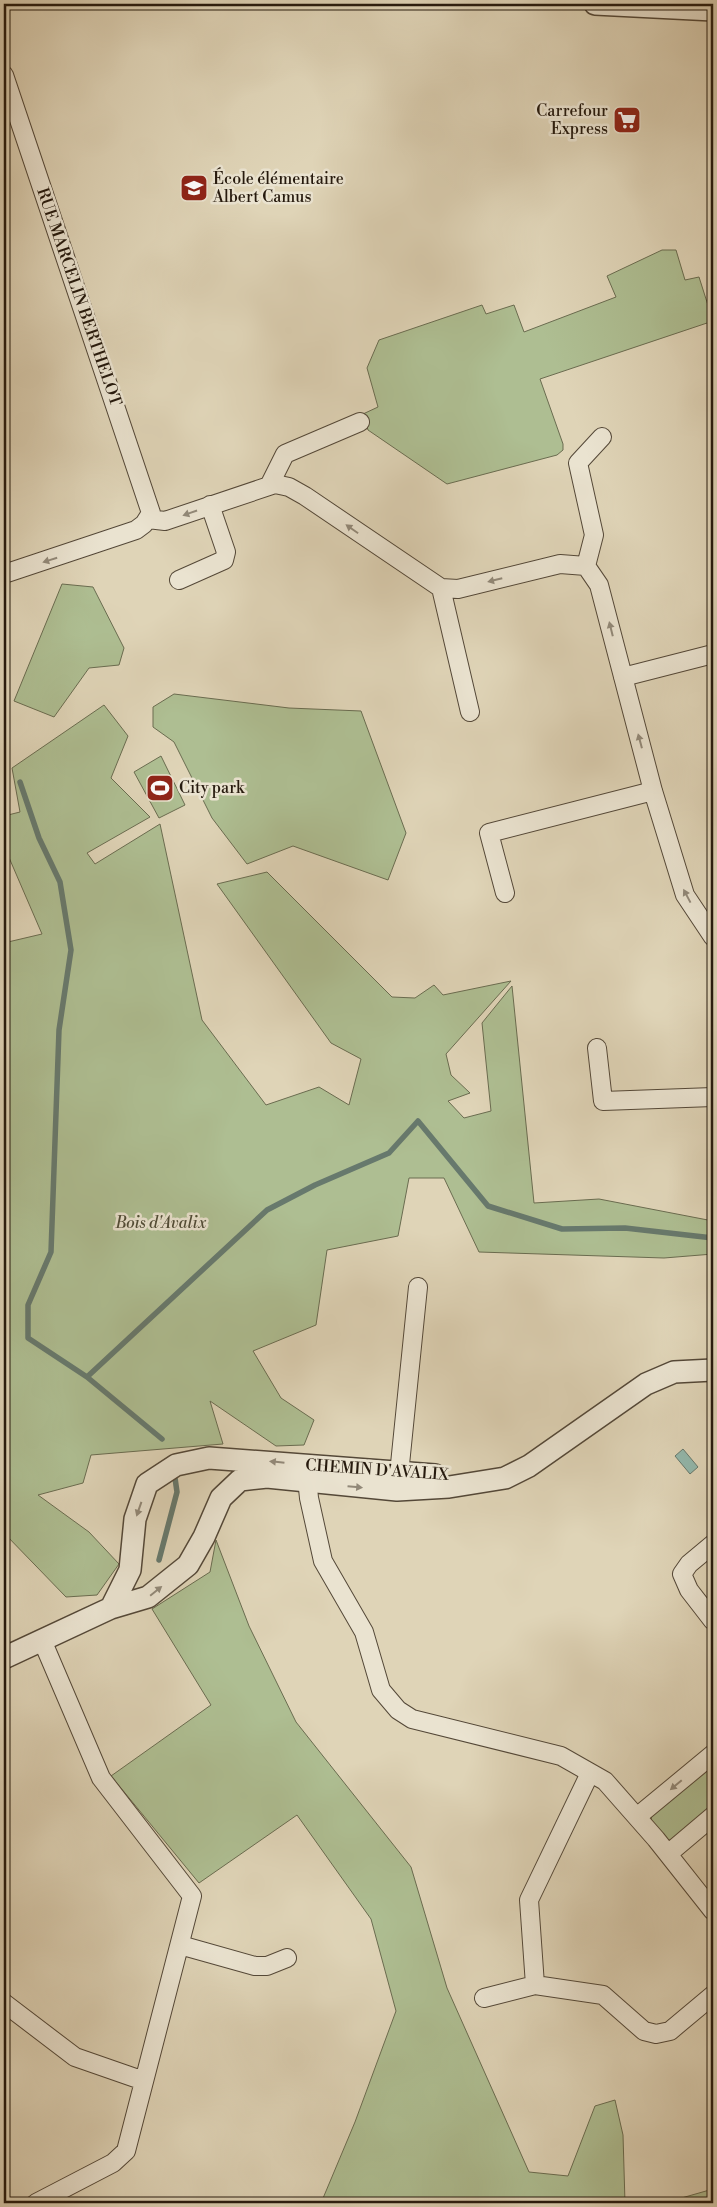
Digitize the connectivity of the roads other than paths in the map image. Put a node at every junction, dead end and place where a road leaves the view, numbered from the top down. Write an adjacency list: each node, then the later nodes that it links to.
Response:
1 (595, 4): 2 (street)
2 (713, 10)
3 (4, 75): 8 (street, RUE MARCELIN BERTHELOT)
4 (360, 422): 6 (street)
5 (602, 437): 9 (street)
6 (270, 484): 7 (street); 12 (street, one-way to 6)
7 (210, 506): 8 (street, one-way to 8); 11 (street)
8 (148, 519): 10 (street, one-way to 10)
9 (586, 566): 12 (street, one-way to 12); 14 (street, one-way to 9)
10 (4, 574)
11 (179, 580)
12 (441, 588): 15 (street)
13 (713, 654): 14 (street)
14 (623, 677): 16 (street, one-way to 14)
15 (470, 712)
16 (653, 791): 17 (street); 18 (street, one-way to 16)
17 (505, 893)
18 (713, 937)
19 (597, 1048): 21 (street)
20 (713, 1090): 21 (street)
21 (713, 1097)
22 (418, 1287): 26 (street)
23 (713, 1358): 26 (street, CHEMIN D'AVALIX)
24 (713, 1370): 26 (street, CHEMIN D'AVALIX)
25 (306, 1473): 26 (street, CHEMIN D'AVALIX); 28 (street, CHEMIN D'AVALIX, one-way to 25); 28 (street, CHEMIN D'AVALIX, one-way to 28); 33 (street)
26 (398, 1482)
27 (713, 1544): 29 (street)
28 (110, 1608): 30 (street, CHEMIN D'AVALIX)
29 (713, 1621)
30 (42, 1640): 31 (street, CHEMIN D'AVALIX); 38 (street)
31 (4, 1658)
32 (713, 1754): 34 (street, one-way to 34)
33 (590, 1773): 34 (street); 40 (street)
34 (638, 1816): 36 (street)
35 (713, 1816): 36 (street)
36 (668, 1854): 37 (street)
37 (713, 1911)
38 (180, 1945): 39 (street); 44 (street)
39 (287, 1958)
40 (534, 1984): 41 (street); 42 (street)
41 (713, 1996)
42 (484, 1998)
43 (4, 2003): 44 (street)
44 (144, 2081): 45 (street)
45 (36, 2203)

